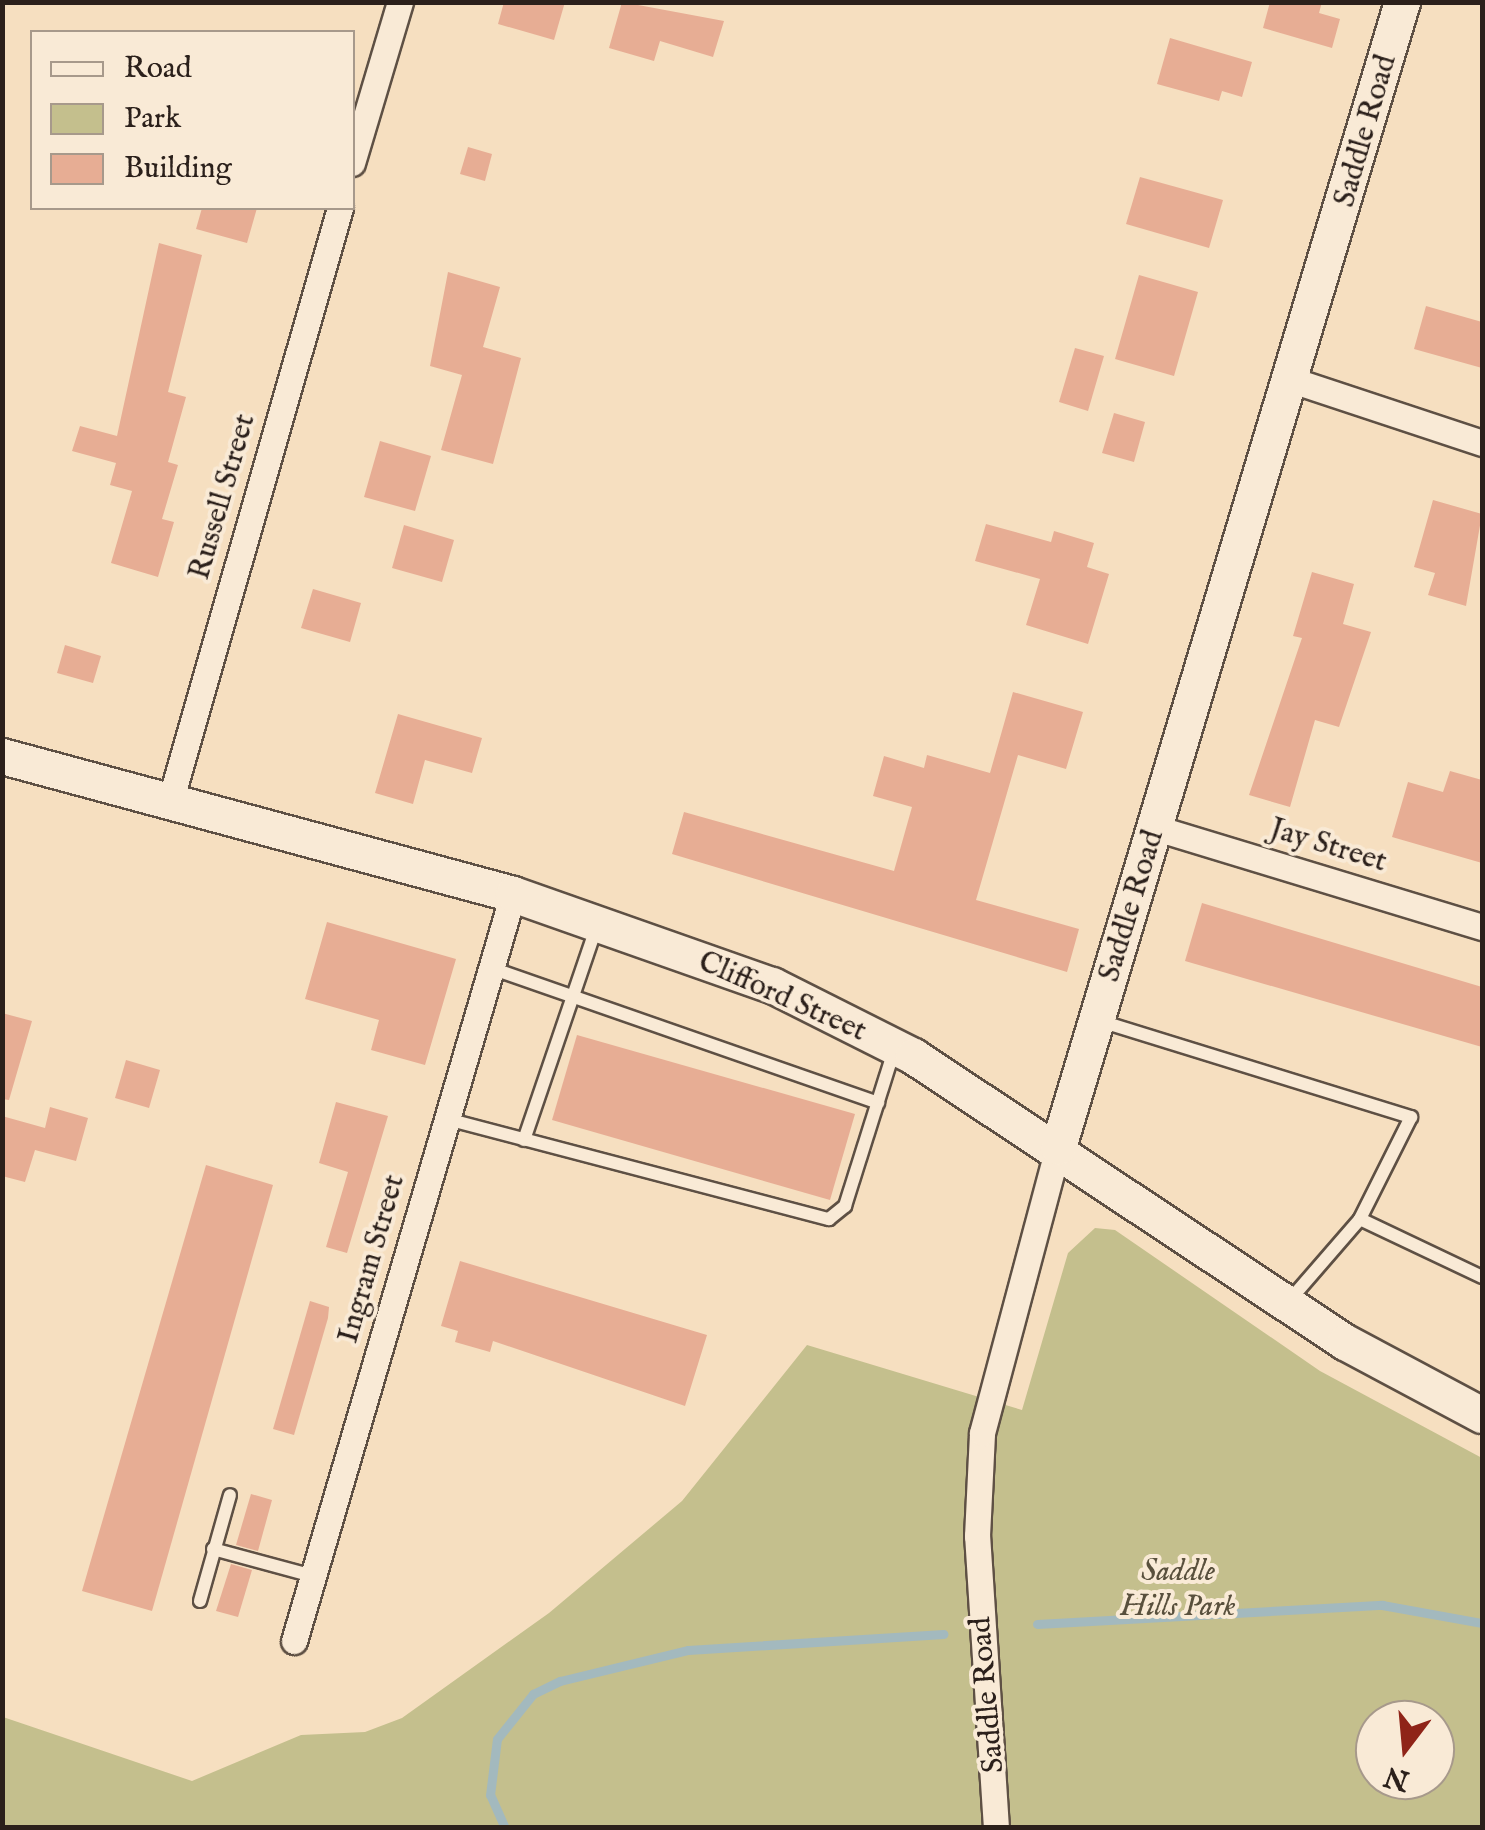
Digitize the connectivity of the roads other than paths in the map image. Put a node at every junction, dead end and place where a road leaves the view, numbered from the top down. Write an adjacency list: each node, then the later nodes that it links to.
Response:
1 (400, 2): 3 (street)
2 (1402, 2): 5 (main road, Saddle Road)
3 (355, 153)
4 (339, 210): 8 (street, Russell Street)
5 (1295, 381): 6 (street); 9 (main road, Saddle Road)
6 (1482, 443)
7 (2, 756): 8 (main road, Clifford Street)
8 (169, 804): 10 (main road, Clifford Street)
9 (1156, 828): 12 (street, Jay Street); 15 (main road, Saddle Road)
10 (513, 894): 11 (main road, Clifford Street); 13 (street, Ingram Street)
11 (598, 923): 14 (lane); 16 (main road, Clifford Street)
12 (1482, 926)
13 (492, 968): 14 (lane); 18 (street, Ingram Street)
14 (569, 995): 17 (lane); 19 (lane)
15 (1097, 1020): 20 (main road, Saddle Road); 21 (lane)
16 (895, 1047): 17 (lane); 20 (main road, Clifford Street)
17 (878, 1103): 19 (lane)
18 (447, 1119): 19 (lane); 27 (street, Ingram Street)
19 (524, 1140)
20 (1058, 1147): 23 (main road, Clifford Street); 30 (street, Saddle Road)
21 (1360, 1219): 22 (lane); 23 (lane)
22 (1482, 1278)
23 (1288, 1303): 24 (main road, Clifford Street)
24 (1482, 1416)
25 (230, 1495): 26 (lane)
26 (214, 1548): 27 (lane); 28 (lane)
27 (313, 1576): 29 (street, Ingram Street)
28 (200, 1601)
29 (294, 1642)
30 (996, 1828)

